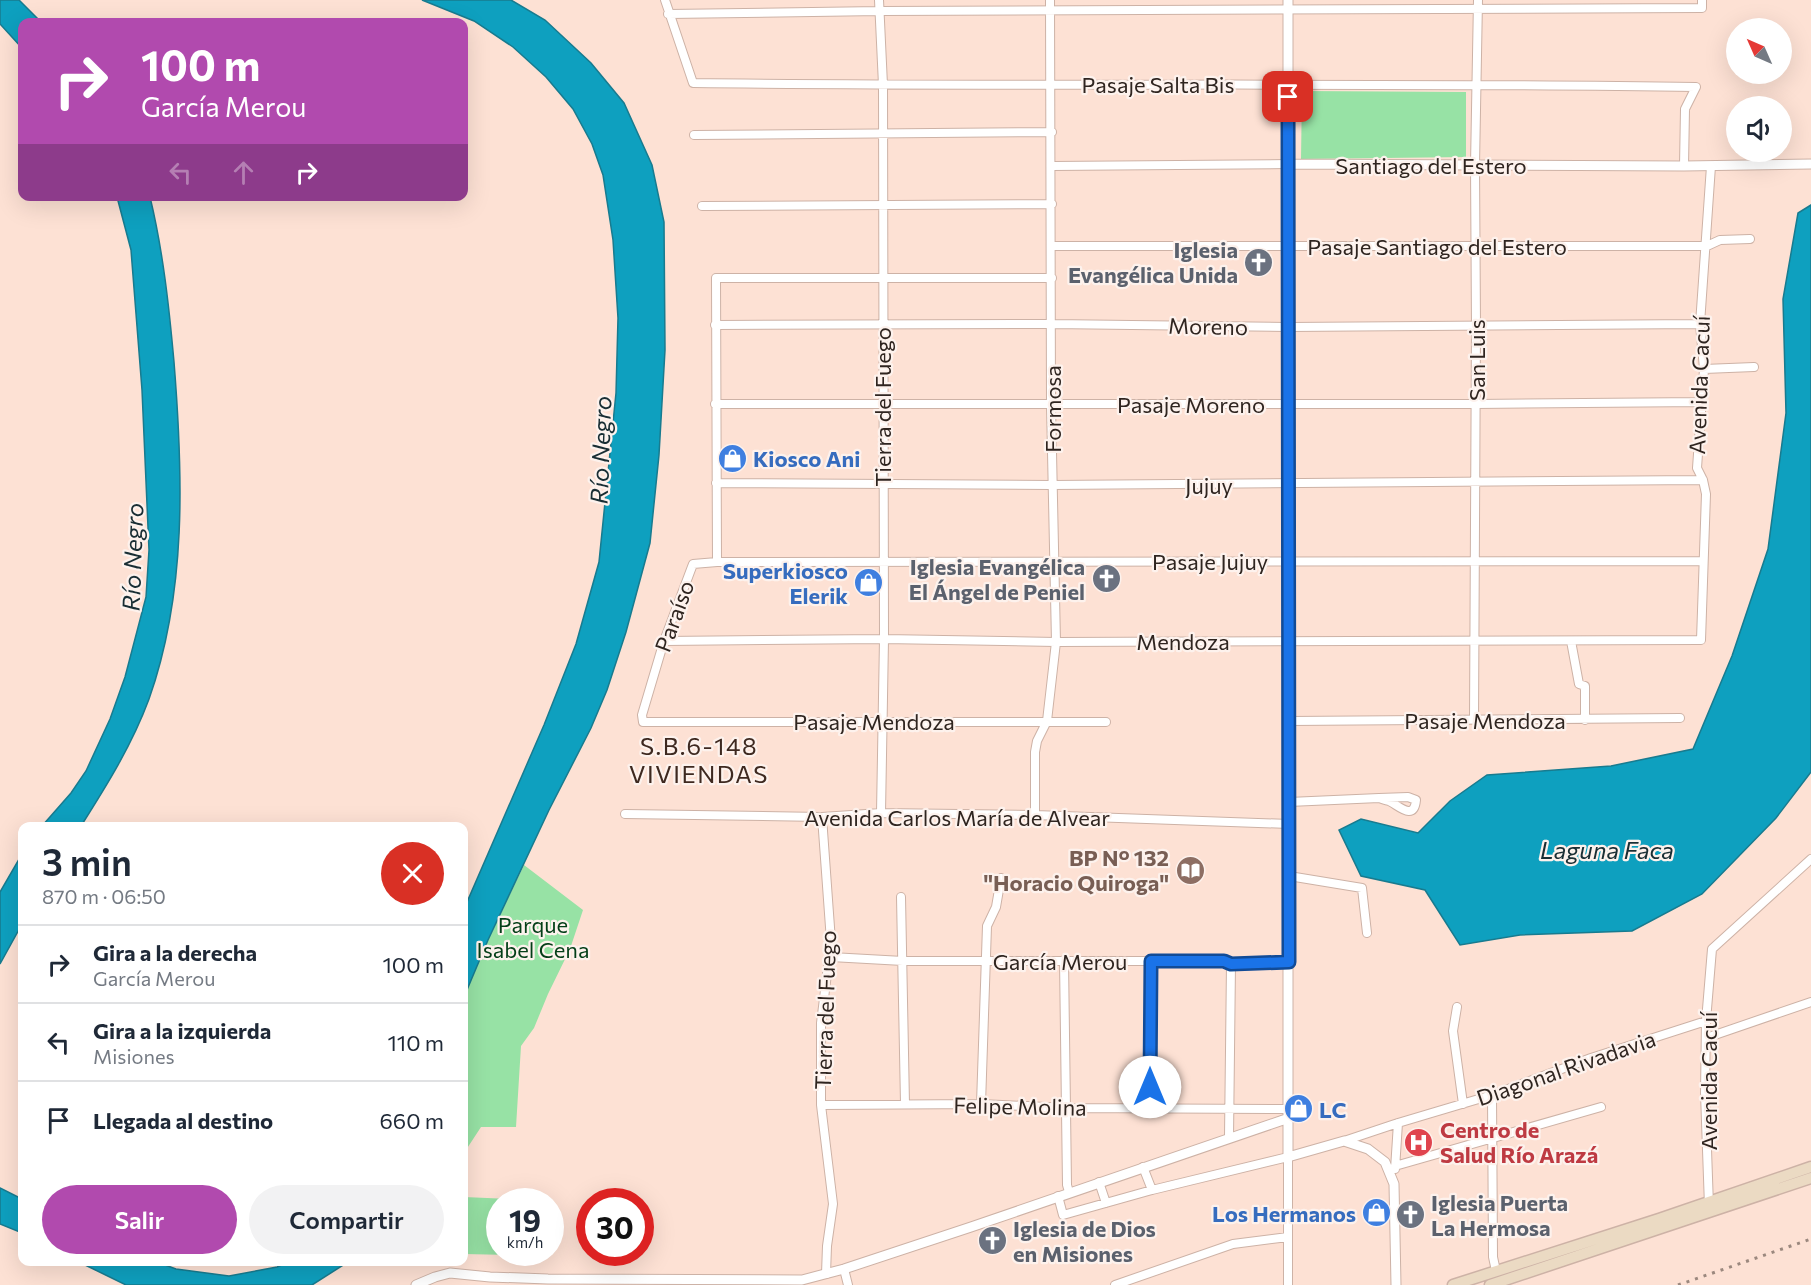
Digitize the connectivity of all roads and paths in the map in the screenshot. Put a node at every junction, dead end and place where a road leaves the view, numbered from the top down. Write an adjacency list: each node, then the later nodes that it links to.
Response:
1 (665, 0): 10 (street)
2 (879, 0): 9 (street, Tierra del Fuego)
3 (1050, 0): 8 (street, Formosa)
4 (1478, 0): 7 (street, San Luis)
5 (1702, 4): 7 (street)
6 (1288, 5): 7 (street); 8 (street); 14 (street)
7 (1478, 9): 12 (street, San Luis)
8 (1051, 10): 9 (street); 11 (street, Formosa)
9 (880, 11): 10 (street); 13 (street, Tierra del Fuego)
10 (668, 14): 13 (street, Pasaje Salta Bis)
11 (1051, 84): 13 (street, Pasaje Salta Bis); 14 (street, Pasaje Salta Bis); 16 (street, Formosa)
12 (1476, 84): 14 (street, Pasaje Salta Bis); 20 (street, San Luis); 22 (street, Pasaje Salta Bis)
13 (883, 85): 15 (street, Tierra del Fuego)
14 (1288, 85): 18 (street)
15 (883, 132): 16 (street); 17 (street); 25 (street, Tierra del Fuego)
16 (1052, 132): 21 (street, Formosa)
17 (694, 135)
18 (1288, 164): 20 (street, Santiago del Estero); 21 (street, Santiago del Estero); 29 (street)
19 (1811, 164): 23 (street, Santiago del Estero)
20 (1475, 165): 22 (street, Santiago del Estero); 30 (street, San Luis)
21 (1052, 166): 24 (street, Formosa)
22 (1684, 166): 23 (street, Santiago del Estero)
23 (1711, 166): 31 (street, Avenida Cacuí)
24 (1052, 204): 25 (street); 28 (street, Formosa)
25 (882, 205): 26 (street); 32 (street, Tierra del Fuego)
26 (702, 206)
27 (1750, 239): 31 (street, Pasaje Santiago del Estero)
28 (1052, 246): 29 (street, Pasaje Santiago del Estero); 33 (street, Formosa)
29 (1288, 246): 30 (street, Pasaje Santiago del Estero); 39 (street)
30 (1476, 246): 31 (street, Pasaje Santiago del Estero); 38 (street, San Luis)
31 (1707, 246): 35 (street, Avenida Cacuí)
32 (882, 278): 33 (street); 36 (street, Paraíso); 37 (street, Tierra del Fuego)
33 (1052, 278): 34 (street, Formosa)
34 (1052, 324): 37 (street, Moreno); 39 (street, Moreno); 47 (street, Formosa)
35 (1701, 324): 38 (street, Moreno); 41 (street, Avenida Cacuí)
36 (715, 325): 37 (street, Moreno); 43 (street, Paraíso)
37 (882, 326): 44 (street, Tierra del Fuego)
38 (1476, 326): 39 (street, Moreno); 46 (street, San Luis)
39 (1288, 327): 45 (street)
40 (1754, 368): 41 (street)
41 (1704, 369): 42 (street, Avenida Cacuí)
42 (1702, 402): 46 (street, Pasaje Moreno); 48 (street, Avenida Cacuí)
43 (715, 404): 44 (street, Pasaje Moreno); 50 (street, Paraíso)
44 (882, 404): 47 (street, Pasaje Moreno); 52 (street, Tierra del Fuego)
45 (1288, 404): 46 (street, Pasaje Moreno); 47 (street, Pasaje Moreno); 51 (street)
46 (1476, 404): 49 (street, San Luis)
47 (1051, 405): 53 (street, Formosa)
48 (1703, 480): 49 (street, Jujuy); 57 (street, Avenida Cacuí)
49 (1476, 482): 51 (street, Jujuy); 54 (street, San Luis)
50 (716, 483): 52 (street, Jujuy); 58 (street, Paraíso)
51 (1289, 484): 53 (street, Jujuy); 56 (street)
52 (882, 485): 53 (street, Jujuy); 59 (street, Tierra del Fuego)
53 (1052, 485): 55 (street, Formosa)
54 (1476, 560): 56 (street, Pasaje Jujuy); 57 (street, Pasaje Jujuy); 66 (street, San Luis)
55 (1054, 561): 56 (street, Pasaje Jujuy); 59 (street, Pasaje Jujuy); 65 (street, Formosa)
56 (1288, 561): 63 (street)
57 (1703, 561): 62 (street, Avenida Cacuí)
58 (717, 562): 59 (street, Pasaje Jujuy); 61 (street, Paraíso)
59 (883, 562): 60 (street, Tierra del Fuego)
60 (884, 639): 61 (street, Mendoza); 65 (street, Mendoza); 70 (street, Tierra del Fuego)
61 (664, 640): 73 (street, Paraíso)
62 (1701, 640): 64 (street, Mendoza)
63 (1290, 641): 65 (street, Mendoza); 66 (street, Mendoza); 72 (street)
64 (1571, 641): 66 (street, Mendoza); 69 (street)
65 (1056, 642): 71 (street, Formosa)
66 (1474, 642): 68 (street, San Luis)
67 (1680, 718): 69 (street, Pasaje Mendoza)
68 (1474, 720): 69 (street, Pasaje Mendoza); 72 (street, Pasaje Mendoza)
69 (1585, 720)
70 (881, 721): 71 (street, Pasaje Mendoza); 73 (street, Pasaje Mendoza); 78 (street, Tierra del Fuego)
71 (1047, 721): 74 (street, Pasaje Mendoza); 79 (street, Formosa)
72 (1289, 721): 76 (street)
73 (643, 722)
74 (1106, 722)
75 (1379, 798): 76 (street)
76 (1289, 802): 81 (street)
77 (626, 813): 80 (street, Avenida Carlos María de Alvear)
78 (881, 813): 79 (street, Avenida Carlos María de Alvear); 80 (street, Avenida Carlos María de Alvear)
79 (1035, 815): 81 (street, Avenida Carlos María de Alvear)
80 (822, 817): 87 (street, Tierra del Fuego)
81 (1289, 824): 83 (street)
82 (1811, 859): 96 (street, Avenida Cacuí)
83 (1289, 876): 86 (street); 92 (street)
84 (1001, 878): 88 (street)
85 (901, 897): 91 (street)
86 (1367, 933)
87 (831, 957): 91 (street, García Merou); 102 (street, Tierra del Fuego)
88 (987, 960): 89 (street, García Merou); 91 (street, García Merou); 100 (street)
89 (1064, 960): 90 (street, García Merou); 104 (street)
90 (1151, 961): 93 (street, García Merou); 105 (street)
91 (903, 962): 99 (street)
92 (1289, 962): 93 (street, García Merou); 107 (street)
93 (1231, 964): 106 (street)
94 (1811, 1002): 97 (street)
95 (1457, 1007): 101 (street)
96 (1706, 1021): 97 (street, Avenida Cacuí); 98 (street, Diagonal Rivadavia)
97 (1706, 1038): 123 (street, Avenida Cacuí)
98 (1492, 1095): 101 (street, Diagonal Rivadavia); 110 (street)
99 (905, 1104): 100 (street, Felipe Molina); 102 (street, Felipe Molina)
100 (981, 1104): 104 (street, Felipe Molina)
101 (1463, 1104): 108 (street, Diagonal Rivadavia)
102 (822, 1105): 127 (street, Tierra del Fuego)
103 (1600, 1107): 110 (street)
104 (1066, 1108): 105 (street, Felipe Molina); 120 (street)
105 (1150, 1108): 106 (street, Felipe Molina)
106 (1230, 1109): 107 (street, Felipe Molina); 109 (street)
107 (1289, 1113): 109 (street); 112 (street)
108 (1398, 1123): 111 (street, Diagonal Rivadavia); 113 (street)
109 (1229, 1137): 114 (street)
110 (1493, 1138): 113 (street); 126 (street)
111 (1344, 1141): 112 (street, Diagonal Rivadavia); 118 (street)
112 (1288, 1158): 119 (street); 124 (street)
113 (1395, 1166): 118 (street)
114 (1143, 1167): 117 (street); 119 (street)
115 (1811, 1167): 123 (main road)
116 (1811, 1178): 123 (main road)
117 (1099, 1182): 120 (street); 122 (street)
118 (1394, 1184): 134 (street)
119 (1152, 1190): 122 (street)
120 (1070, 1192): 121 (street)
121 (1058, 1196): 122 (street); 125 (street)
122 (1106, 1203)
123 (1709, 1208): 126 (main road); 136 (main road)
124 (1288, 1237): 132 (street); 133 (street)
125 (844, 1269): 127 (street); 131 (street)
126 (1496, 1271): 135 (main road)
127 (826, 1274): 129 (street)
128 (490, 1281): 129 (street); 130 (street)
129 (784, 1283)
130 (416, 1285)
131 (848, 1285)
132 (1115, 1285)
133 (1288, 1285)
134 (1396, 1285)
135 (1453, 1285)
136 (1490, 1285)

